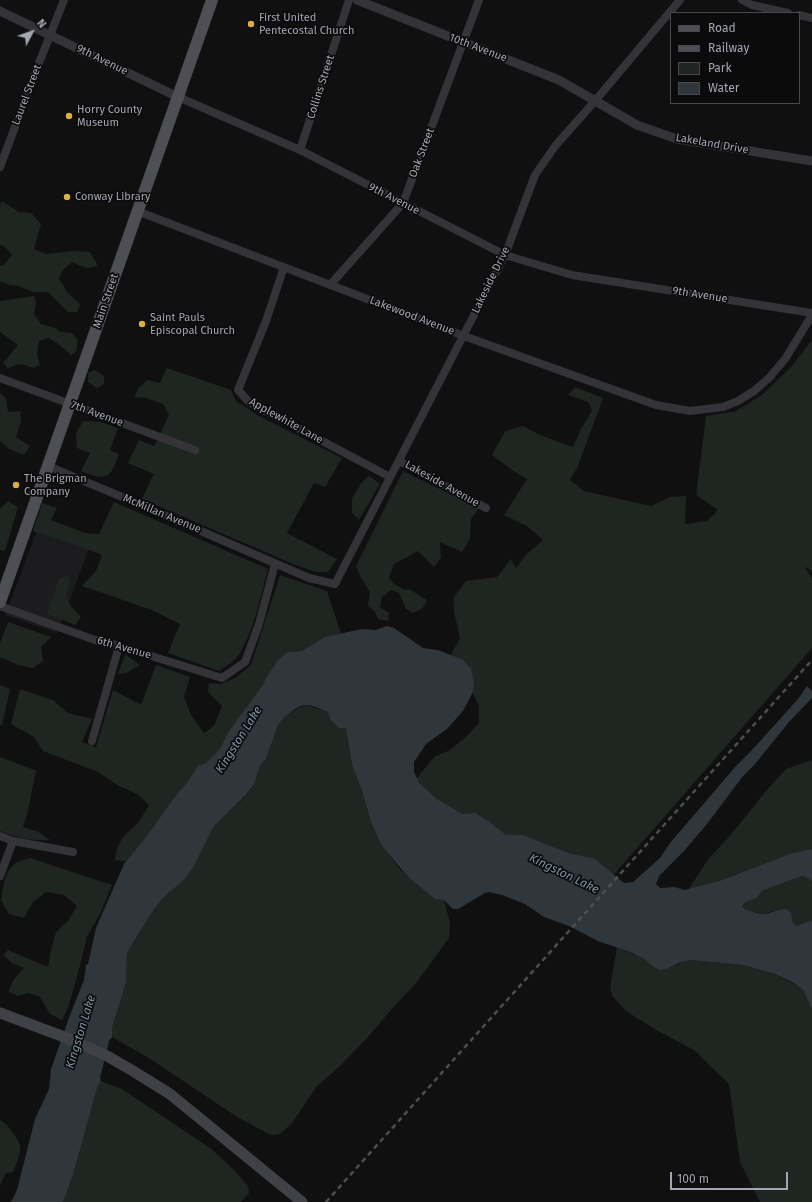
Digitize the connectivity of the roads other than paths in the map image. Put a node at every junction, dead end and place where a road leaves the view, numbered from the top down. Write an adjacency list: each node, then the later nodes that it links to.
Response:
1 (64, 0): 12 (street, Laurel Street)
2 (212, 0): 14 (main road, Main Street)
3 (349, 0): 16 (street, Collins Street)
4 (357, 0): 13 (street, 10th Avenue)
5 (480, 0): 13 (street, Oak Street)
6 (680, 0): 15 (street, Lakeside Drive)
7 (742, 0): 9 (street)
8 (0, 11): 12 (street, 9th Avenue)
9 (784, 12)
10 (800, 15): 11 (street)
11 (812, 18)
12 (51, 36): 14 (street, 9th Avenue); 18 (street, Laurel Street)
13 (464, 42): 15 (street, 10th Avenue); 19 (street, Oak Street)
14 (178, 97): 16 (street, 9th Avenue); 20 (main road, Main Street)
15 (595, 101): 17 (street, Lakeland Drive); 21 (street, Lakeside Drive)
16 (300, 150): 19 (street, 9th Avenue)
17 (812, 161)
18 (0, 167)
19 (403, 203): 21 (street, 9th Avenue); 23 (street, Oak Street)
20 (137, 211): 22 (street, Lakewood Avenue); 27 (main road, Main Street)
21 (505, 255): 24 (street, 9th Avenue); 25 (street, Lakeside Drive)
22 (284, 267): 23 (street, Lakewood Avenue); 31 (street, Applewhite Lane)
23 (330, 285): 25 (street, Lakewood Avenue)
24 (812, 314): 25 (street, Lakewood Avenue)
25 (464, 336): 29 (street, Lakeside Drive)
26 (0, 378): 27 (street, 7th Avenue)
27 (70, 405): 28 (street, 7th Avenue); 30 (main road, Main Street)
28 (195, 450)
29 (398, 461): 31 (street, Lakeside Drive); 32 (street, Lakeside Avenue)
30 (48, 466): 33 (street, McMillan Avenue); 35 (main road, Main Street)
31 (390, 477): 34 (street, Lakeside Drive)
32 (486, 508)
33 (275, 564): 34 (street, McMillan Avenue); 37 (street, 6th Avenue)
34 (335, 584)
35 (0, 602)
36 (0, 606): 37 (street, 6th Avenue)
37 (119, 646): 38 (street)
38 (92, 741)
39 (0, 836): 40 (street)
40 (13, 841): 41 (street); 42 (street)
41 (73, 852)
42 (0, 876)
43 (0, 1013): 44 (main road)
44 (302, 1202)

